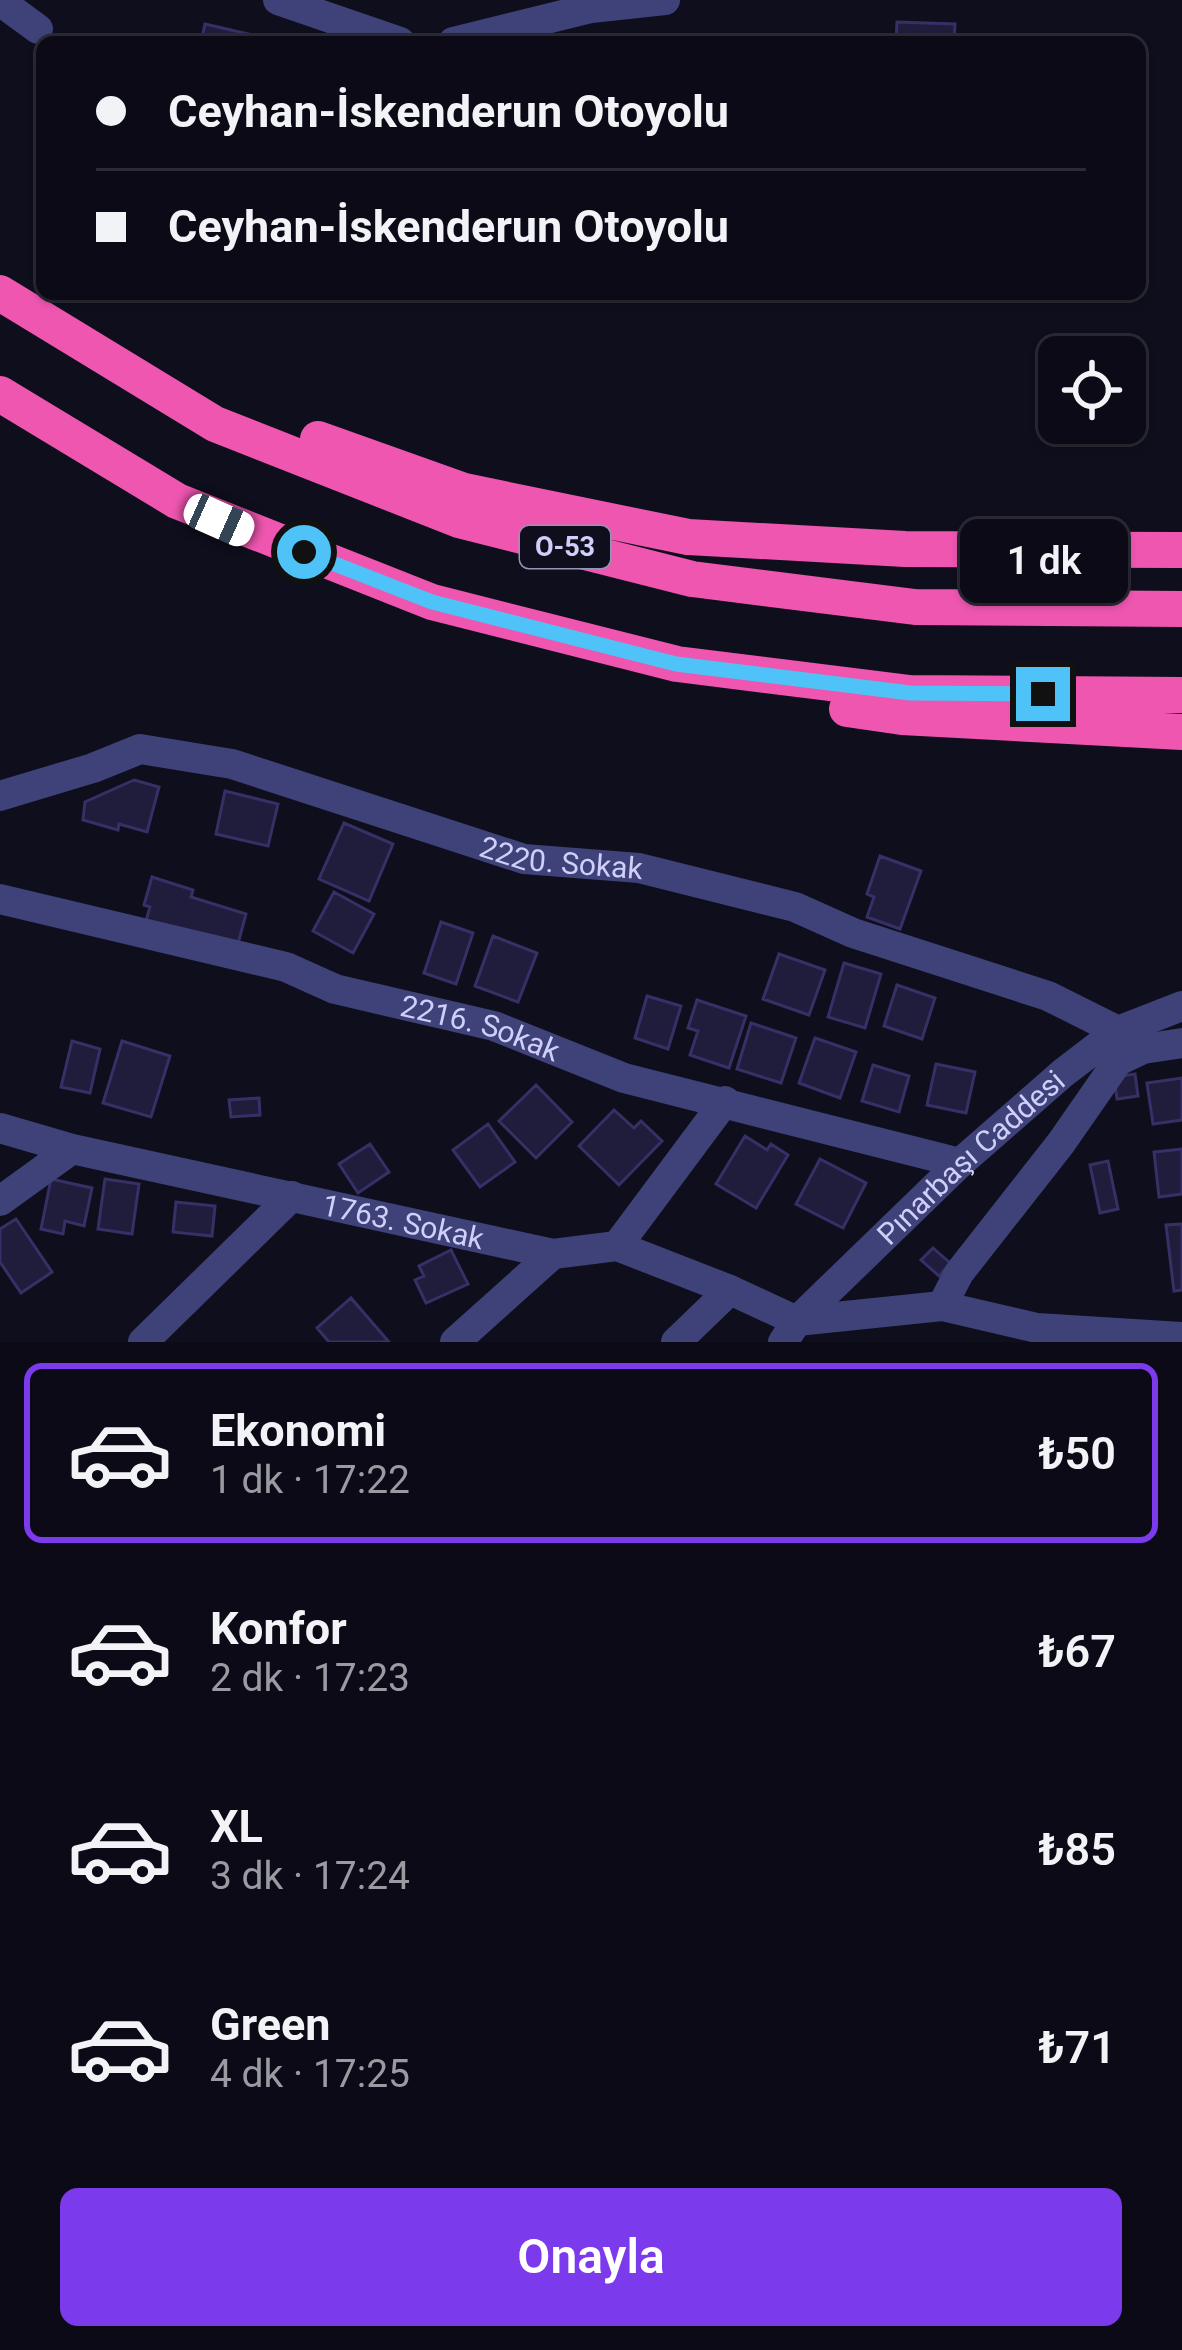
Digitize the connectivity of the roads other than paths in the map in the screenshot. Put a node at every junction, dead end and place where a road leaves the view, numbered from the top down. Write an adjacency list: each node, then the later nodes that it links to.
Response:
1 (278, 0): 5 (street)
2 (665, 0): 6 (street)
3 (0, 1): 4 (street)
4 (38, 29)
5 (383, 36)
6 (477, 36)
7 (1, 294): 10 (highway); 11 (highway, O-53)
8 (0, 394): 9 (highway)
9 (177, 501): 12 (highway); 13 (highway)
10 (1182, 550)
11 (1182, 609)
12 (1182, 695)
13 (1182, 732)
14 (0, 796): 17 (street, 2220. Sokak)
15 (0, 899): 19 (street, 2216. Sokak)
16 (1182, 1006): 17 (street, Pınarbaşı Caddesi)
17 (1118, 1031): 22 (street, Pınarbaşı Caddesi)
18 (1182, 1043): 28 (street)
19 (725, 1101): 22 (street, 2216. Sokak); 25 (street)
20 (0, 1128): 21 (street, 1763. Sokak)
21 (72, 1149): 23 (street, 1763. Sokak); 24 (street)
22 (960, 1163): 29 (street, Pınarbaşı Caddesi)
23 (292, 1196): 26 (street, 1763. Sokak); 32 (street)
24 (0, 1201)
25 (617, 1246): 26 (street, 1763. Sokak); 27 (street, 1763. Sokak)
26 (553, 1254): 33 (street)
27 (730, 1290): 29 (street, 1763. Sokak); 34 (street)
28 (942, 1306): 29 (street); 30 (street)
29 (790, 1332)
30 (1034, 1335): 31 (street)
31 (1162, 1338)
32 (143, 1342)
33 (455, 1342)
34 (676, 1342)

